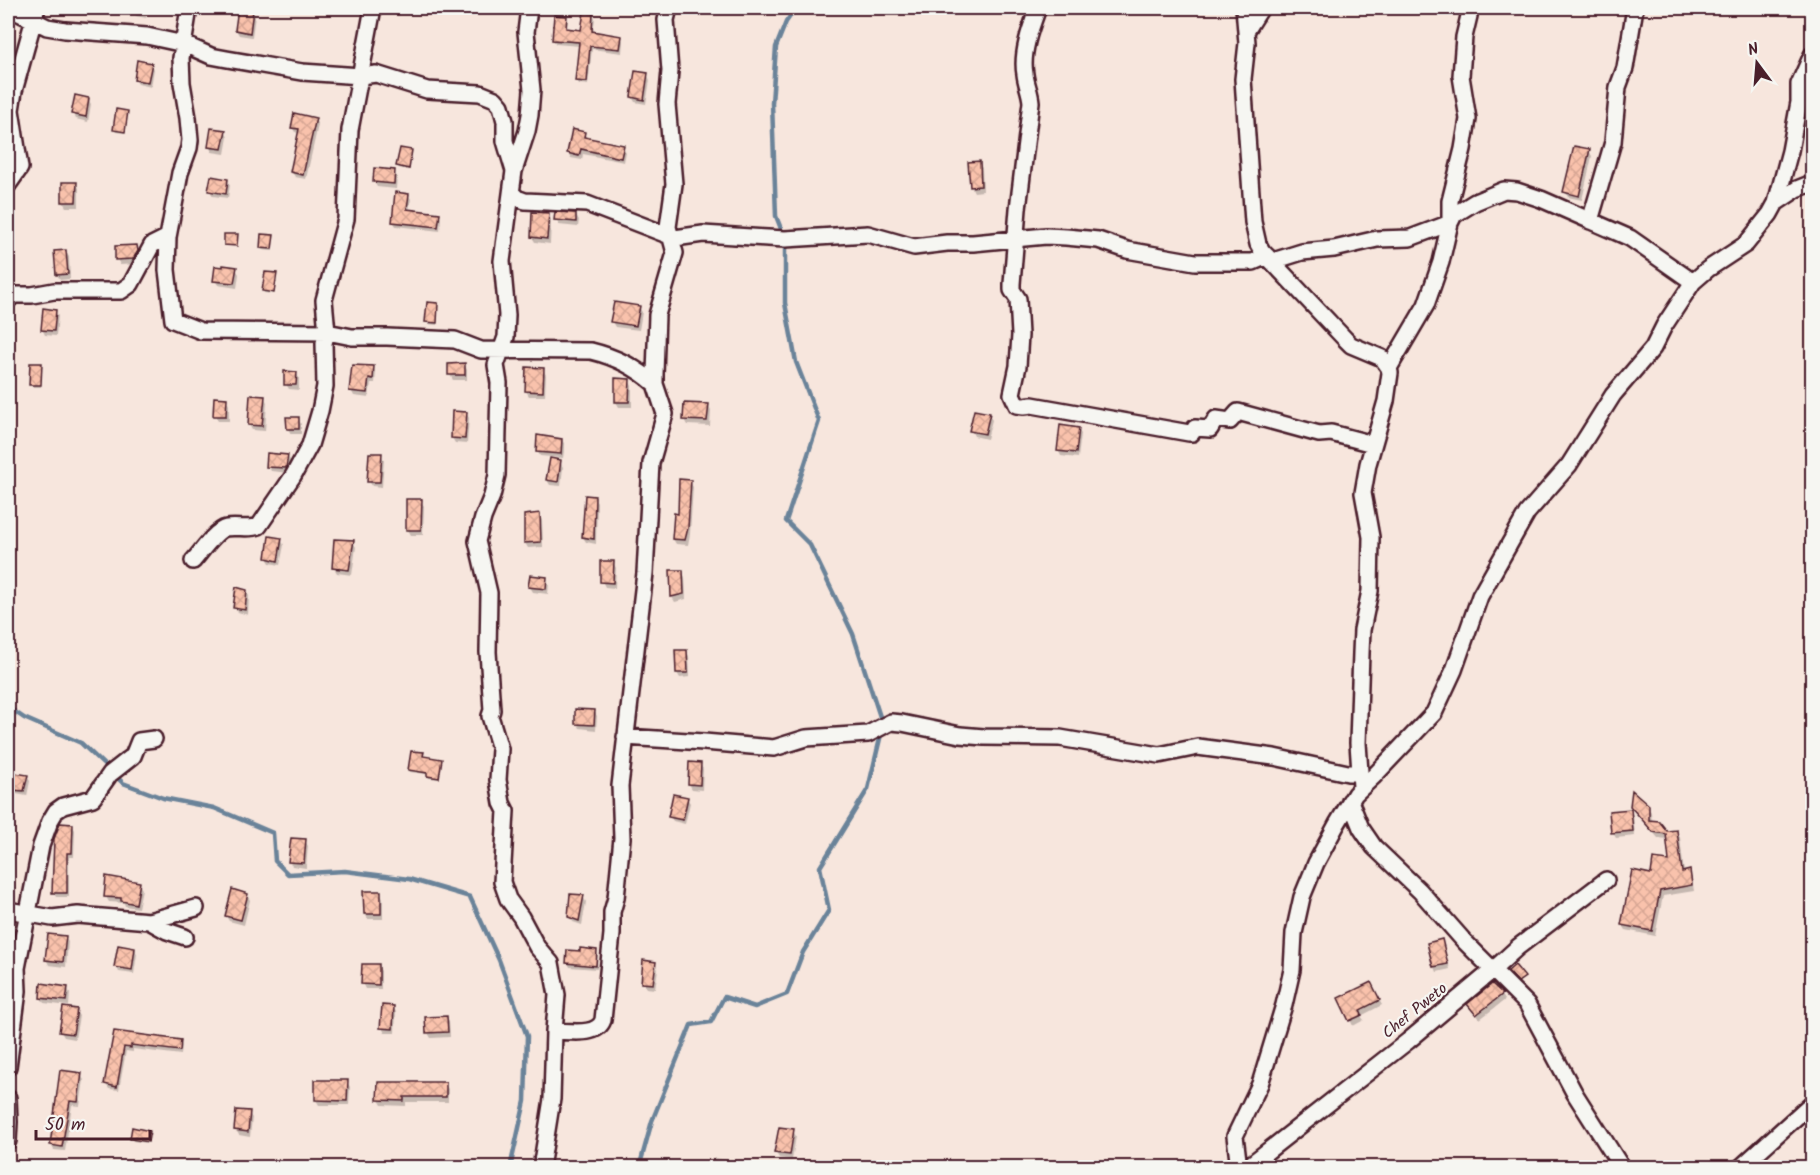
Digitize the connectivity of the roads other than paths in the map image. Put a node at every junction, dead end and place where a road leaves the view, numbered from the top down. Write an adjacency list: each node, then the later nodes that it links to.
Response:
1 (189, 8): 13 (street)
2 (373, 8): 15 (street)
3 (529, 8): 16 (street)
4 (669, 8): 23 (street)
5 (1038, 8): 25 (street)
6 (1244, 8): 12 (street)
7 (1261, 8): 12 (street)
8 (1468, 8): 22 (street)
9 (1635, 8): 21 (street)
10 (8, 11): 11 (street)
11 (35, 14): 13 (street); 18 (street)
12 (1247, 30): 26 (street)
13 (184, 45): 15 (street); 24 (street)
14 (1812, 55): 20 (street)
15 (361, 76): 16 (street); 29 (street)
16 (514, 171): 19 (street)
17 (1812, 183): 20 (street)
18 (8, 185)
19 (512, 193): 23 (street); 30 (street)
20 (1776, 203): 27 (street)
21 (1590, 221): 22 (street); 27 (street)
22 (1450, 223): 26 (street); 31 (street)
23 (670, 236): 25 (street); 32 (street)
24 (168, 237): 28 (street); 29 (street)
25 (1017, 240): 26 (street); 33 (street)
26 (1270, 259): 31 (street)
27 (1693, 282): 37 (street)
28 (10, 295)
29 (327, 332): 30 (street); 34 (street)
30 (504, 349): 32 (street); 46 (street)
31 (1389, 368): 33 (street)
32 (655, 384): 35 (street)
33 (1373, 444): 37 (street)
34 (193, 561)
35 (625, 737): 37 (street); 46 (street)
36 (154, 739): 42 (street)
37 (1360, 780): 38 (street)
38 (1350, 801): 45 (street); 52 (street)
39 (1606, 880): 45 (street, Chef Pweto)
40 (196, 908): 43 (street)
41 (8, 910): 42 (street)
42 (27, 914): 43 (street); 47 (street)
43 (149, 921): 44 (street)
44 (185, 937)
45 (1494, 969): 53 (street, Chef Pweto); 54 (street)
46 (554, 1032): 51 (street)
47 (8, 1067)
48 (8, 1098): 50 (street)
49 (1812, 1102): 55 (street)
50 (8, 1140)
51 (541, 1167)
52 (1239, 1167)
53 (1246, 1167)
54 (1622, 1167)
55 (1740, 1167)

